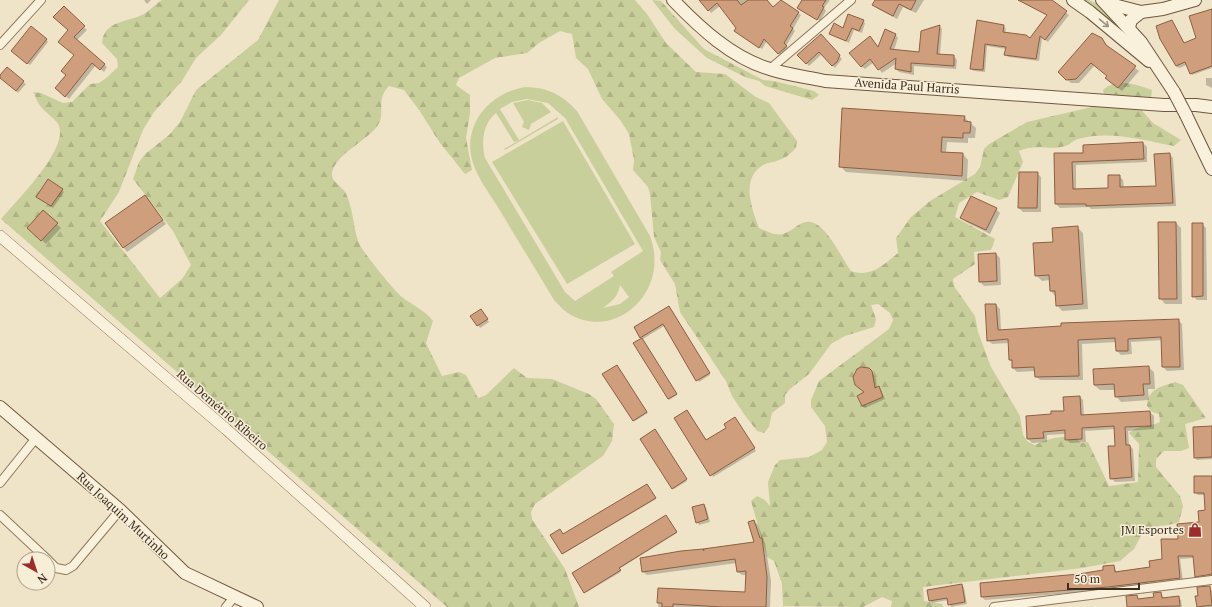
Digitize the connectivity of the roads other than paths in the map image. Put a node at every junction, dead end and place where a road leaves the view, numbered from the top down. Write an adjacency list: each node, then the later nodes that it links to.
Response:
1 (41, 0): 11 (street)
2 (673, 0): 13 (main road, Avenida Paul Harris)
3 (851, 0): 13 (street)
4 (1072, 0): 12 (main road, one-way to 12)
5 (1126, 0): 8 (main road)
6 (1195, 0): 8 (main road)
7 (1102, 1): 9 (main road); 10 (main road)
8 (1163, 9): 9 (main road)
9 (1141, 12): 10 (main road)
10 (1129, 27): 12 (main road)
11 (0, 45)
12 (1157, 68): 15 (main road, bridge)
13 (770, 69): 14 (main road, Avenida Paul Harris)
14 (1212, 107)
15 (1212, 169)
16 (0, 236): 28 (street, Rua Demétrio Ribeiro)
17 (0, 407): 18 (main road, Rua Joaquim Murtinho)
18 (36, 438): 19 (street); 20 (main road, Rua Joaquim Murtinho)
19 (0, 483)
20 (120, 510): 23 (street); 25 (main road, Rua Joaquim Murtinho)
21 (0, 515): 22 (street)
22 (39, 551)
23 (56, 568)
24 (1212, 580): 29 (street)
25 (235, 596): 26 (street); 27 (main road, Rua Joaquim Murtinho)
26 (226, 607)
27 (257, 607)
28 (425, 607)
29 (994, 607)

